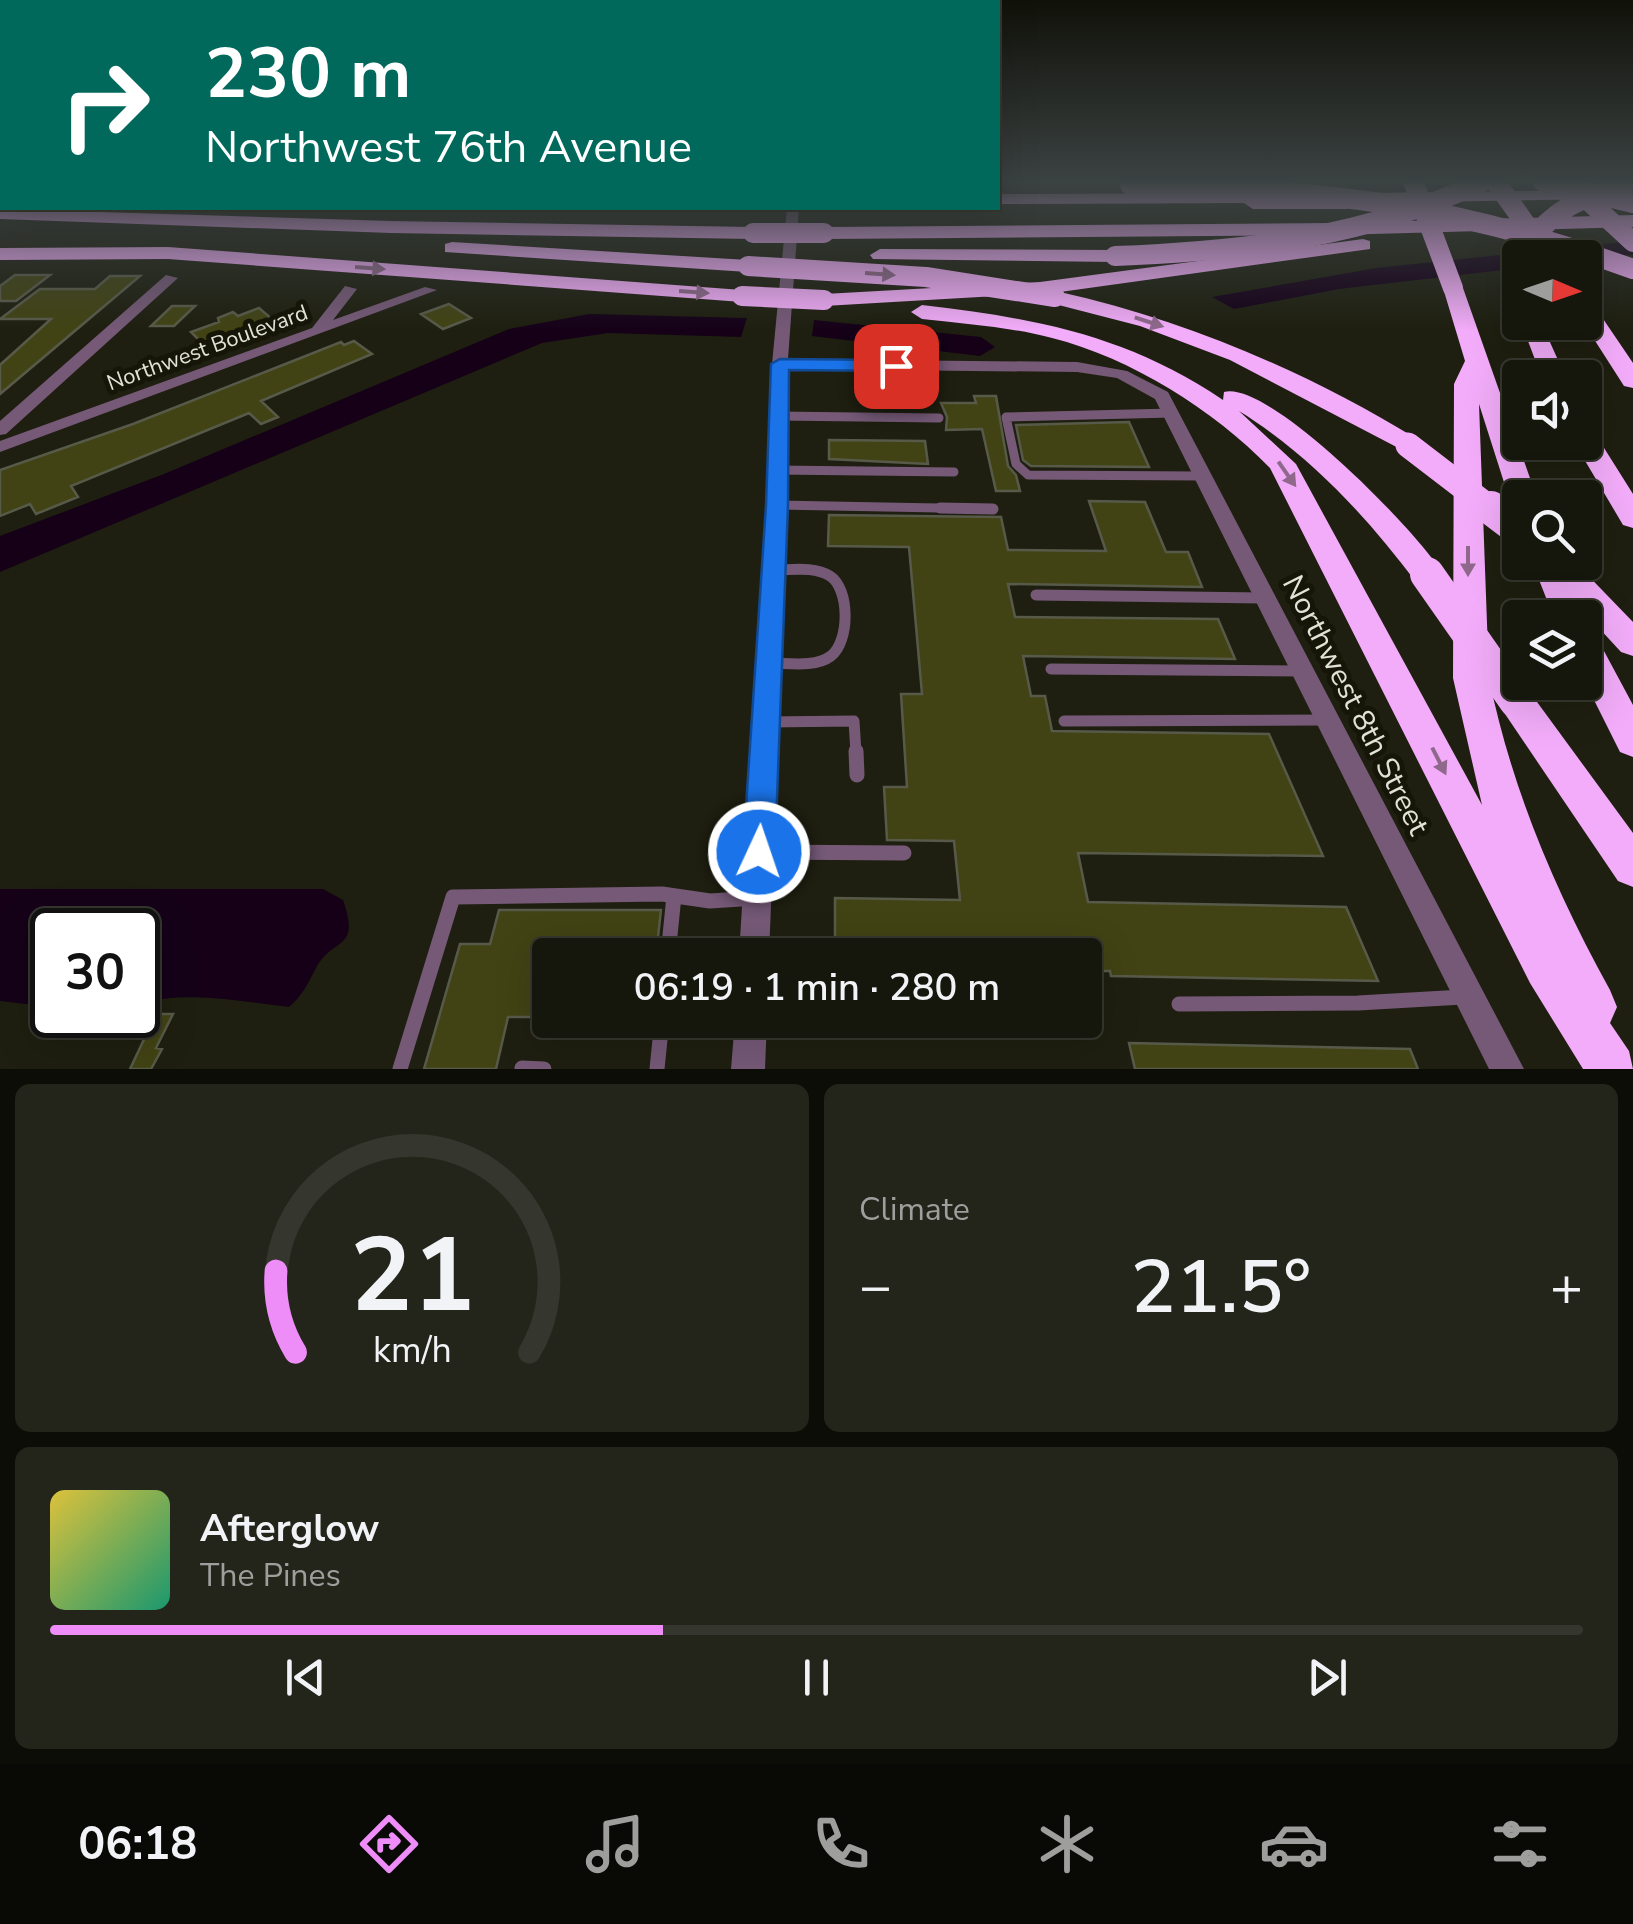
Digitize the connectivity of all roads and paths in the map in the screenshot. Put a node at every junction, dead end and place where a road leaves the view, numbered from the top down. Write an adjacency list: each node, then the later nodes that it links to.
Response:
1 (102, 231): 10 (highway)
2 (467, 231): 10 (highway)
3 (791, 231): 22 (street)
4 (1148, 231): 10 (highway, bridge)
5 (1334, 231): 10 (highway, bridge)
6 (1432, 231): 21 (highway, bridge)
7 (1491, 231): 17 (highway)
8 (1522, 231): 13 (highway, bridge)
9 (0, 240): 11 (highway)
10 (750, 251): 38 (highway, one-way to 38, bridge)
11 (168, 253): 12 (highway); 17 (highway, one-way to 17, bridge)
12 (0, 254)
13 (1633, 268)
14 (171, 278): 27 (street)
15 (350, 290): 18 (street)
16 (430, 290): 18 (street, Northwest Boulevard)
17 (827, 300): 19 (highway)
18 (318, 331): 25 (street, Northwest Boulevard)
19 (1060, 332): 56 (highway, bridge); 71 (highway, one-way to 71)
20 (1602, 334): 23 (highway)
21 (1477, 362): 35 (highway); 72 (highway, one-way to 72)
22 (780, 364): 24 (street, Northwest 8th Street); 26 (street)
23 (1633, 381)
24 (1172, 413): 34 (street, Northwest 8th Street); 34 (lane)
25 (85, 416): 27 (street); 30 (street, Northwest Boulevard)
26 (778, 416): 28 (lane); 32 (street)
27 (7, 417): 29 (street)
28 (938, 418)
29 (0, 430)
30 (0, 447)
31 (1598, 460): 39 (highway)
32 (775, 470): 33 (lane); 36 (street)
33 (954, 472)
34 (1204, 476): 43 (street, Northwest 8th Street)
35 (1518, 480)
36 (777, 505): 37 (lane); 40 (street)
37 (992, 509)
38 (1502, 516)
39 (1633, 518)
40 (774, 570): 45 (street); 45 (lane)
41 (1573, 580): 44 (highway)
42 (1036, 595): 43 (lane)
43 (1264, 598): 47 (street, Northwest 8th Street)
44 (1629, 638)
45 (769, 663): 51 (street)
46 (1051, 669): 47 (lane)
47 (1302, 672): 49 (street, Northwest 8th Street)
48 (1602, 680): 52 (highway)
49 (1327, 720): 50 (lane); 61 (street, Northwest 8th Street)
50 (1064, 721)
51 (766, 722): 53 (lane); 54 (street)
52 (1633, 741)
53 (857, 775)
54 (759, 852): 55 (lane); 58 (street)
55 (904, 853)
56 (1633, 868)
57 (674, 896): 58 (lane); 59 (lane); 66 (lane)
58 (757, 898): 60 (street)
59 (670, 938)
60 (755, 938)
61 (1470, 997): 62 (lane); 70 (street, Northwest 8th Street)
62 (1179, 1004)
63 (660, 1038): 68 (lane)
64 (750, 1038): 69 (street)
65 (522, 1068): 67 (lane)
66 (400, 1069)
67 (544, 1069)
68 (657, 1069)
69 (748, 1069)
70 (1506, 1069)
71 (1611, 1069)
72 (1626, 1069)

